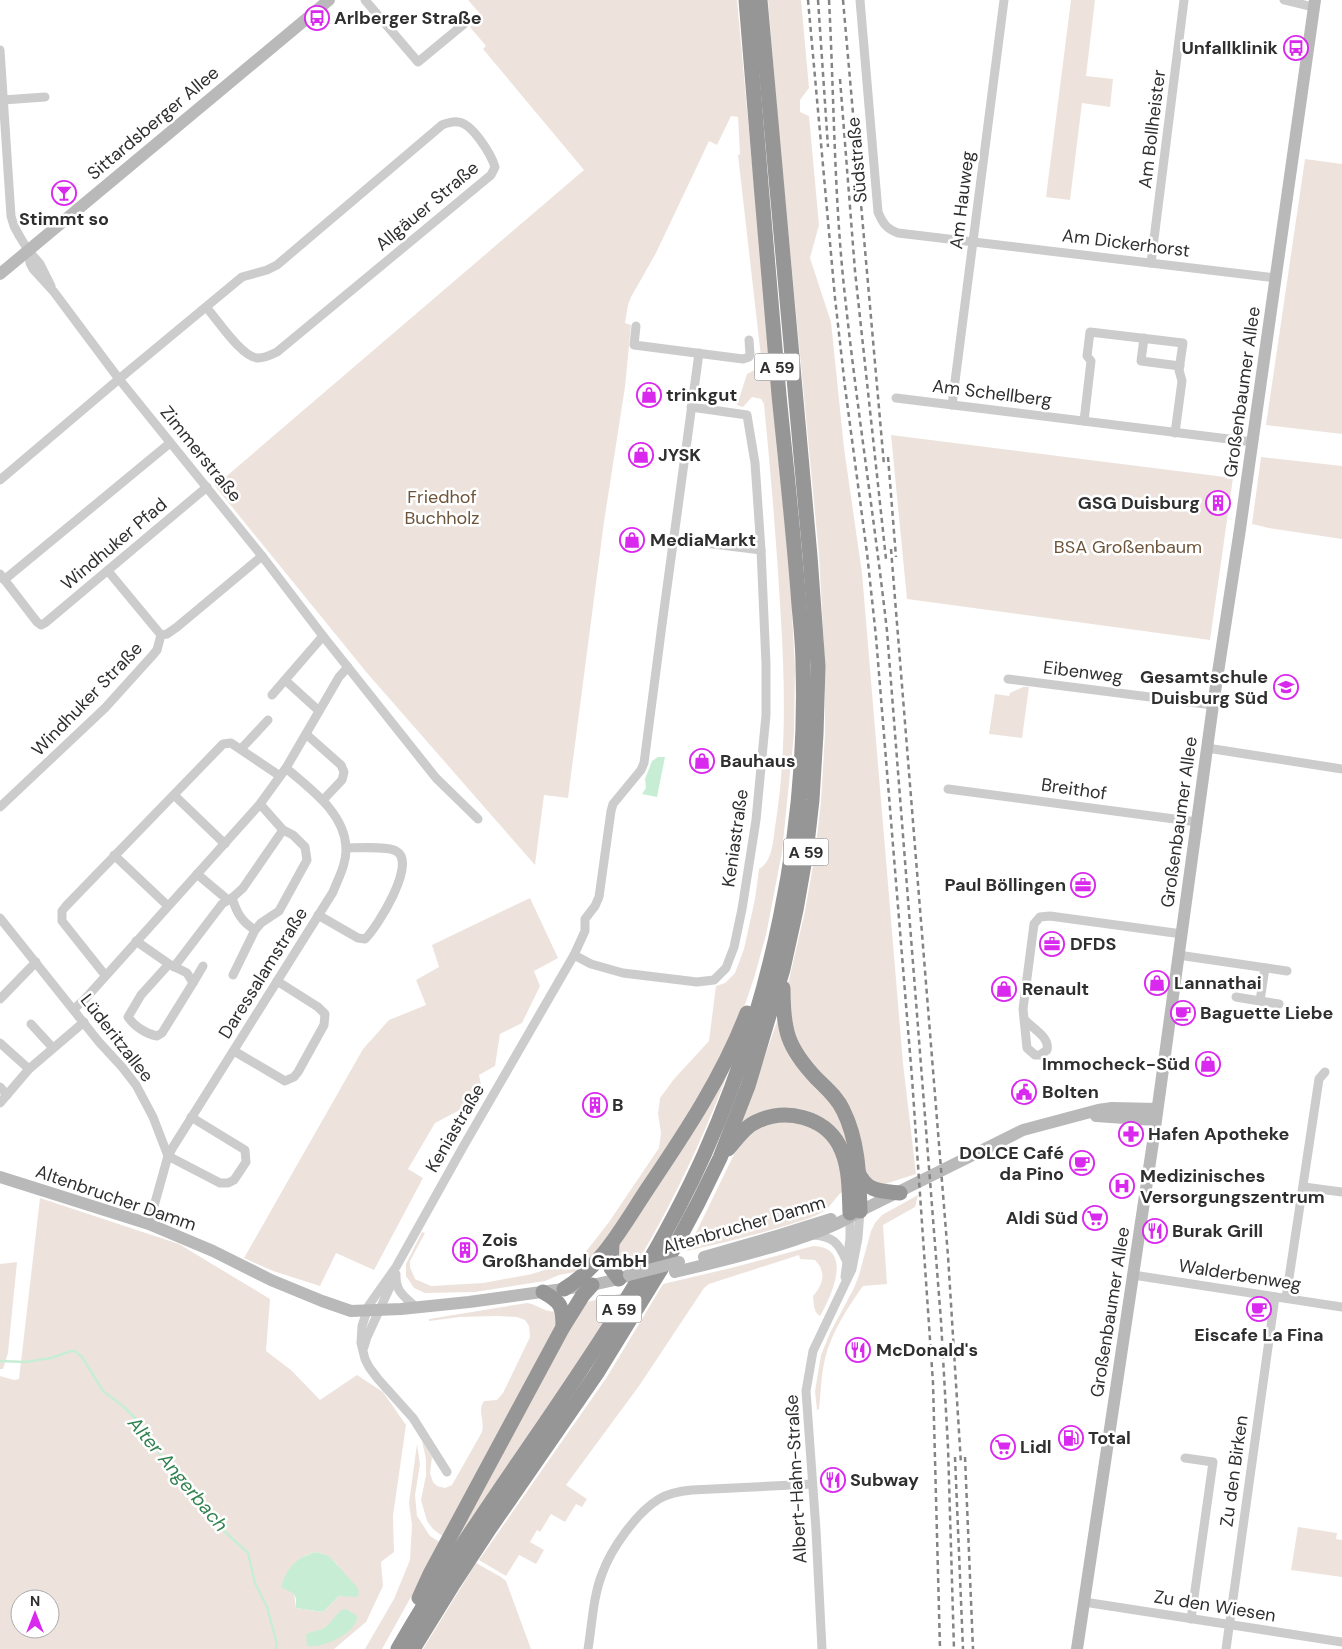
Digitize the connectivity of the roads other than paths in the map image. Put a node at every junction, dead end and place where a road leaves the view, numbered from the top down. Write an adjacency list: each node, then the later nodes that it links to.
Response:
1 (329, 0): 17 (main road, Sittardsberger Allee)
2 (365, 0): 10 (street)
3 (746, 0): 75 (highway, A 59)
4 (760, 0): 83 (highway, A 59)
5 (860, 0): 16 (street, Südstraße)
6 (1004, 0): 16 (street, Am Hauweg)
7 (1184, 0): 18 (street, Am Bollheister)
8 (1284, 0): 9 (street)
9 (1314, 3): 20 (main road, Großenbaumer Allee)
10 (464, 24)
11 (0, 50): 13 (street, Zimmerstraße)
12 (45, 97): 13 (street)
13 (3, 100): 15 (street, Zimmerstraße)
14 (0, 204): 15 (street)
15 (10, 204): 17 (street, Zimmerstraße)
16 (973, 242): 18 (street, Am Dickerhorst); 29 (street, Am Hauweg)
17 (28, 250): 19 (main road, Sittardsberger Allee); 27 (street, Zimmerstraße)
18 (1151, 263): 20 (street, Am Dickerhorst)
19 (0, 274)
20 (1276, 278): 33 (main road, Großenbaumer Allee)
21 (206, 307): 21 (street, Allgäuer Straße); 27 (street, Allgäuer Straße)
22 (636, 326): 25 (street)
23 (1144, 338): 26 (street); 26 (street); 31 (street)
24 (749, 340): 25 (street)
25 (699, 353): 30 (street, Keniastraße)
26 (1180, 366): 32 (street)
27 (119, 379): 34 (street, Zimmerstraße); 35 (street, Allgäuer Straße)
28 (896, 398): 29 (street, Am Schellberg)
29 (952, 405): 31 (street, Am Schellberg)
30 (691, 407): 37 (street, Keniastraße); 38 (street, Keniastraße)
31 (1084, 421): 32 (street, Am Schellberg)
32 (1175, 433): 33 (street, Am Schellberg)
33 (1253, 442): 48 (main road, Großenbaumer Allee)
34 (170, 443): 36 (street, Zimmerstraße); 41 (street)
35 (0, 480)
36 (207, 487): 39 (street, Zimmerstraße); 40 (street, Windhuker Pfad)
37 (673, 539): 38 (street); 77 (street, Keniastraße)
38 (761, 550): 77 (street, Keniastraße)
39 (262, 556): 42 (street, Windhuker Straße); 43 (street, Zimmerstraße)
40 (108, 571): 41 (street, Windhuker Pfad); 42 (street)
41 (2, 577)
42 (161, 636): 61 (street, Windhuker Straße)
43 (323, 636): 44 (street, Zimmerstraße); 46 (street)
44 (348, 667): 49 (street); 62 (street, Zimmerstraße)
45 (1008, 679): 48 (street, Eibenweg)
46 (285, 680): 47 (street); 49 (street)
47 (272, 695)
48 (1213, 705): 52 (main road, Großenbaumer Allee)
49 (319, 710): 51 (street)
50 (268, 720): 53 (street)
51 (306, 734): 54 (street); 59 (street)
52 (1207, 748): 55 (street); 63 (main road, Großenbaumer Allee)
53 (241, 749): 56 (street); 58 (street)
54 (286, 768): 56 (street); 59 (street)
55 (1342, 769)
56 (280, 776): 60 (street)
57 (948, 789): 63 (street, Breithof)
58 (174, 795): 65 (street); 67 (street)
59 (323, 800): 66 (street)
60 (260, 804): 64 (street); 65 (street)
61 (0, 807)
62 (478, 819)
63 (1197, 822): 74 (main road, Großenbaumer Allee)
64 (283, 830): 69 (street); 73 (street)
65 (225, 844): 68 (street)
66 (346, 848): 71 (street, Daressalamstraße); 71 (street)
67 (114, 855): 70 (street); 85 (street)
68 (197, 874): 69 (street); 70 (street)
69 (230, 899): 73 (street); 80 (street)
70 (168, 906): 76 (street)
71 (318, 914): 87 (street, Daressalamstraße)
72 (0, 918): 79 (street, Lüderitzallee)
73 (255, 930): 86 (street)
74 (1182, 934): 78 (main road, Großenbaumer Allee); 94 (street)
75 (777, 937): 117 (highway); 141 (highway, A 59)
76 (136, 941): 80 (street); 85 (street)
77 (574, 954): 119 (street, Keniastraße)
78 (1178, 955): 82 (street); 105 (main road, Großenbaumer Allee)
79 (36, 962): 90 (street); 93 (street, Lüderitzallee)
80 (171, 966): 88 (street); 88 (street)
81 (203, 966): 88 (street)
82 (1265, 968): 84 (street); 91 (street)
83 (783, 969): 108 (highway, A 59); 109 (highway)
84 (1287, 971)
85 (105, 975): 93 (street)
86 (233, 975)
87 (277, 982): 99 (street, Daressalamstraße); 99 (street)
88 (193, 983)
89 (1236, 997): 91 (street)
90 (0, 999)
91 (1260, 1001): 92 (street)
92 (1279, 1004)
93 (74, 1009): 95 (street, Lüderitzallee)
94 (1025, 1020)
95 (84, 1022): 98 (street); 107 (street, Lüderitzallee)
96 (31, 1024): 98 (street)
97 (0, 1043): 100 (street)
98 (53, 1048): 100 (street)
99 (234, 1051): 106 (street, Daressalamstraße)
100 (28, 1069): 103 (street)
101 (1325, 1072): 111 (street)
102 (0, 1088): 103 (street)
103 (7, 1095): 104 (street)
104 (0, 1103)
105 (1156, 1115): 113 (main road, Altenbrucher Damm); 121 (main road, Großenbaumer Allee)
106 (192, 1116): 107 (street, Daressalamstraße); 107 (street)
107 (168, 1156): 115 (street)
108 (720, 1158): 114 (highway); 142 (highway, A 59)
109 (858, 1172): 113 (highway); 114 (highway)
110 (0, 1177): 115 (main road, Altenbrucher Damm)
111 (1304, 1187): 112 (street); 128 (street)
112 (1342, 1192)
113 (900, 1193): 114 (main road, Altenbrucher Damm)
114 (853, 1214): 116 (main road, Altenbrucher Damm); 118 (street, Albert-Hahn-Straße); 120 (main road, Altenbrucher Damm); 124 (street, Albert-Hahn-Straße)
115 (149, 1224): 131 (main road, Altenbrucher Damm)
116 (811, 1234): 118 (street); 120 (main road, Altenbrucher Damm)
117 (612, 1243): 122 (highway); 125 (highway)
118 (847, 1261): 124 (street, Albert-Hahn-Straße)
119 (396, 1266): 130 (street); 131 (street, Keniastraße)
120 (677, 1267): 122 (main road, Altenbrucher Damm, bridge)
121 (1133, 1275): 127 (street, Walderbenweg); 136 (main road, Großenbaumer Allee)
122 (624, 1278): 123 (main road, Altenbrucher Damm)
123 (592, 1285): 125 (main road, Altenbrucher Damm); 132 (highway)
124 (844, 1285): 135 (street, Albert-Hahn-Straße)
125 (564, 1289): 126 (main road, Altenbrucher Damm)
126 (542, 1292): 130 (main road, Altenbrucher Damm); 132 (highway)
127 (1275, 1297): 128 (street, Walderbenweg); 138 (street, Zu den Birken)
128 (1286, 1298): 129 (street, Walderbenweg)
129 (1342, 1307)
130 (417, 1308): 131 (main road, Altenbrucher Damm)
131 (372, 1309): 134 (street)
132 (563, 1326): 141 (highway)
133 (1185, 1458): 137 (street)
134 (447, 1472)
135 (812, 1484): 143 (street); 144 (street, Albert-Hahn-Straße)
136 (1084, 1602): 137 (street, Zu den Wiesen); 145 (main road, Großenbaumer Allee)
137 (1191, 1619): 138 (street, Zu den Wiesen)
138 (1229, 1624): 140 (street, Zu den Wiesen); 146 (street, Zu den Birken)
139 (1342, 1642): 140 (street, Zu den Wiesen)
140 (1328, 1644)
141 (398, 1649)
142 (413, 1649)
143 (588, 1649)
144 (822, 1649)
145 (1077, 1649)
146 (1226, 1649)

